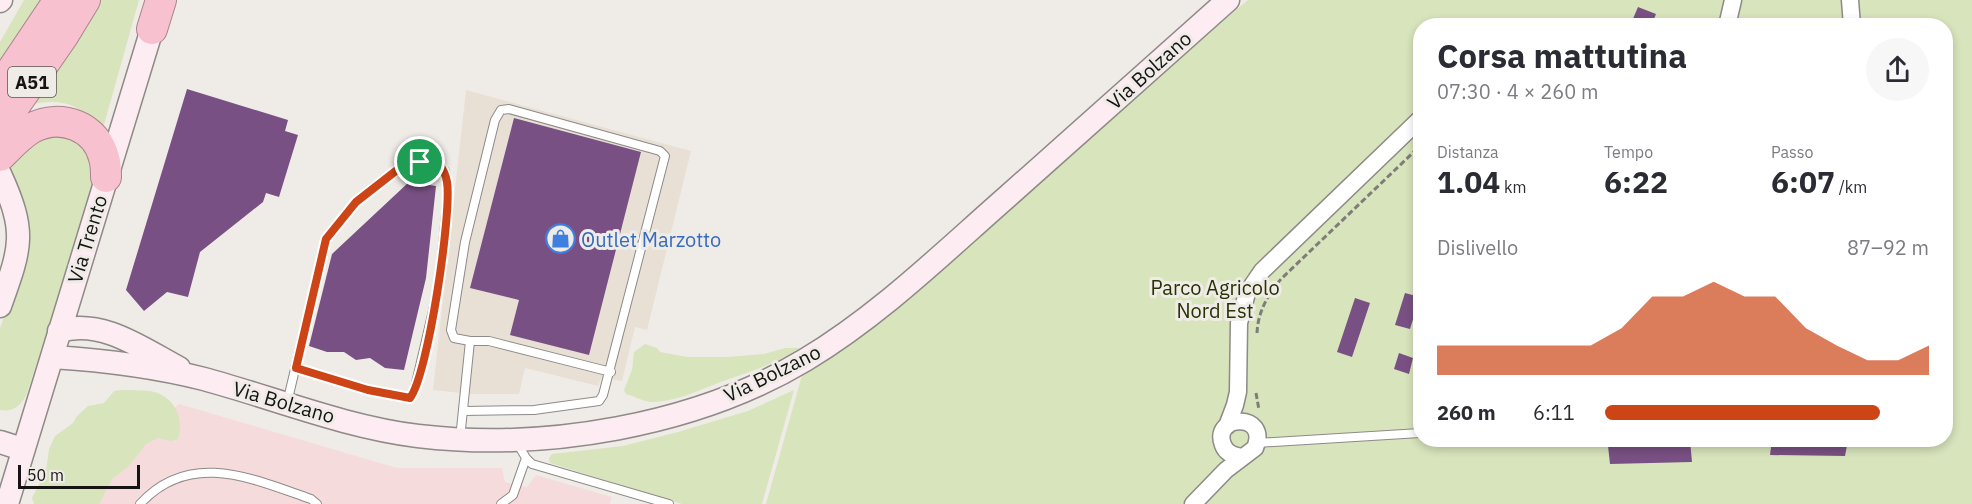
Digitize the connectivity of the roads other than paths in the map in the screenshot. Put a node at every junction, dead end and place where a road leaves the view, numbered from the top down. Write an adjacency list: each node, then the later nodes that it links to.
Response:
1 (59, 0): 10 (highway, A51)
2 (85, 0): 12 (highway, A51)
3 (161, 0): 9 (highway)
4 (1228, 0): 34 (street, Via Bolzano)
5 (1733, 0): 7 (street)
6 (1850, 0): 8 (street)
7 (1729, 18)
8 (1851, 18)
9 (152, 29): 15 (street, Via Trento)
10 (0, 88)
11 (1413, 126): 23 (street)
12 (0, 127)
13 (0, 156): 15 (highway)
14 (0, 174): 16 (street)
15 (106, 177): 17 (street, Via Trento)
16 (0, 306)
17 (59, 331): 19 (street, Via Trento); 22 (street)
18 (470, 341): 21 (lane); 21 (lane); 25 (lane)
19 (52, 357): 22 (street); 33 (street, Via Trento)
20 (296, 368): 20 (lane); 24 (lane)
21 (611, 372): 25 (lane)
22 (200, 378): 24 (street, Via Bolzano)
23 (1238, 392): 26 (street); 27 (street)
24 (287, 403): 29 (street, Via Bolzano)
25 (463, 411): 29 (lane)
26 (1250, 423): 27 (street); 31 (street)
27 (1227, 426): 32 (street)
28 (1413, 433): 31 (lane)
29 (460, 440): 34 (street, Via Bolzano)
30 (0, 442): 33 (street)
31 (1263, 443): 35 (street)
32 (1223, 447): 35 (street); 36 (street)
33 (22, 449): 37 (street, Via Trento)
34 (520, 449): 40 (lane); 41 (lane)
35 (1242, 457): 36 (street)
36 (1213, 482): 42 (street)
37 (7, 504)
38 (140, 504): 39 (lane)
39 (317, 504)
40 (501, 504)
41 (669, 504)
42 (1193, 504)

